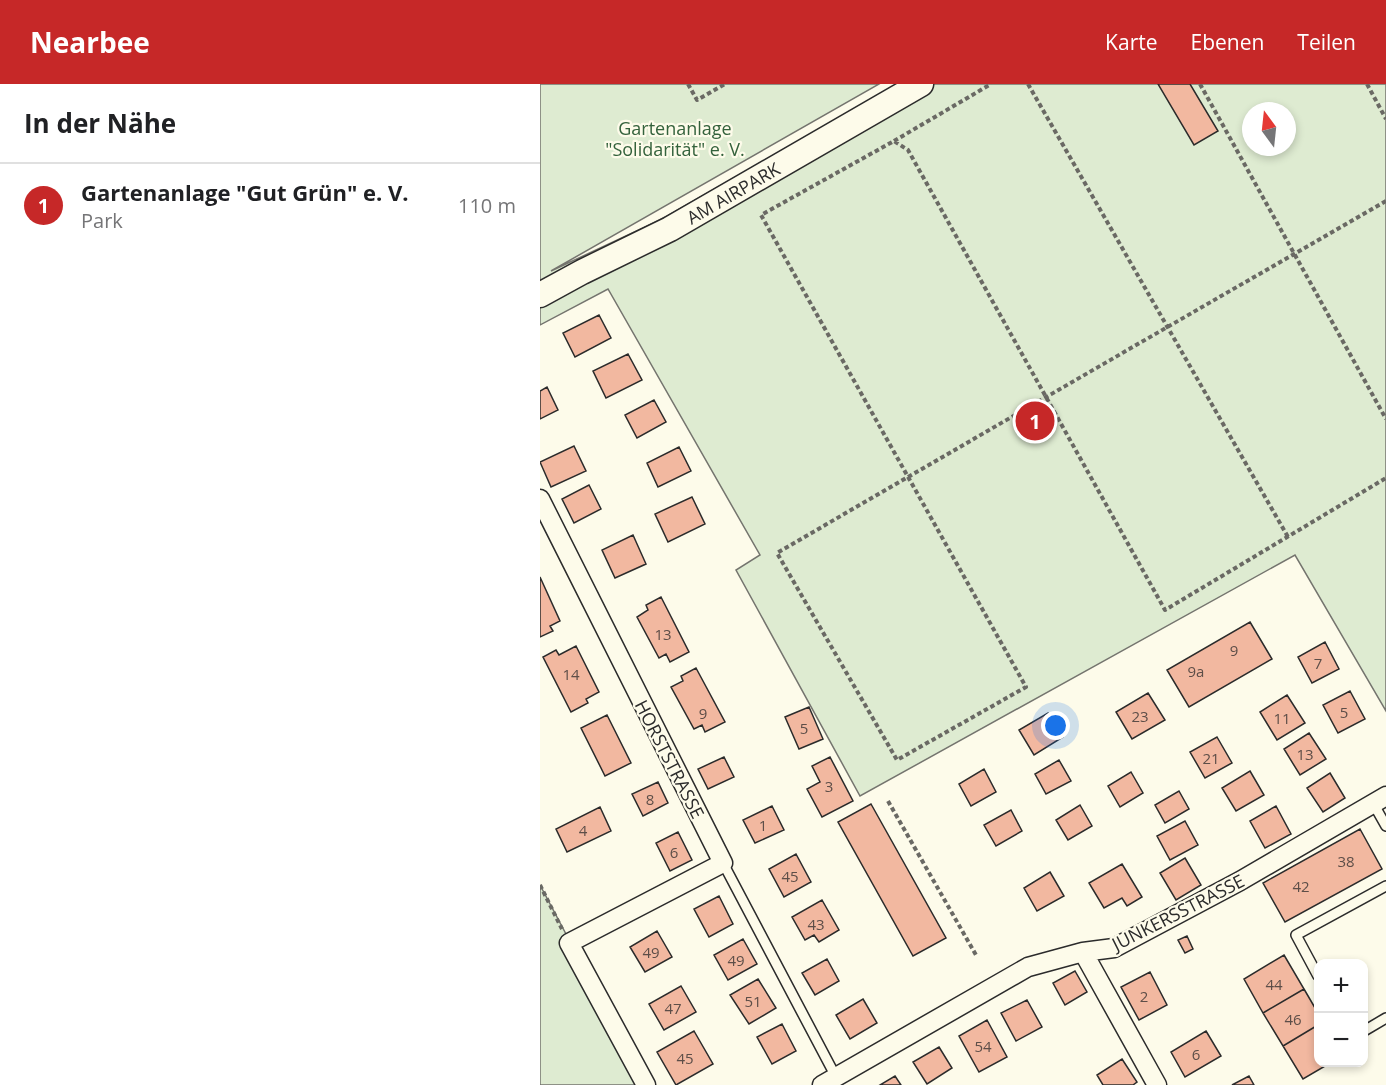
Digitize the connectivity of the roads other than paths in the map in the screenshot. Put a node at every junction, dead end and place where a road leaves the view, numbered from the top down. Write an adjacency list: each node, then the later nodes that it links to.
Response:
1 (921, 84): 2 (street, AM AIRPARK)
2 (540, 295)
3 (540, 499): 6 (street, HORSTSTRASSE)
4 (1379, 800): 5 (lane); 8 (street, JUNKERSSTRASSE)
5 (1386, 826)
6 (723, 863): 12 (lane, JUNKERSSTRASSE); 13 (street)
7 (1386, 886): 9 (lane)
8 (1083, 952): 12 (street, JUNKERSSTRASSE); 14 (street)
9 (1314, 969)
10 (1386, 1018): 11 (lane)
11 (1368, 1028)
12 (829, 1081)
13 (646, 1085)
14 (1157, 1085)

